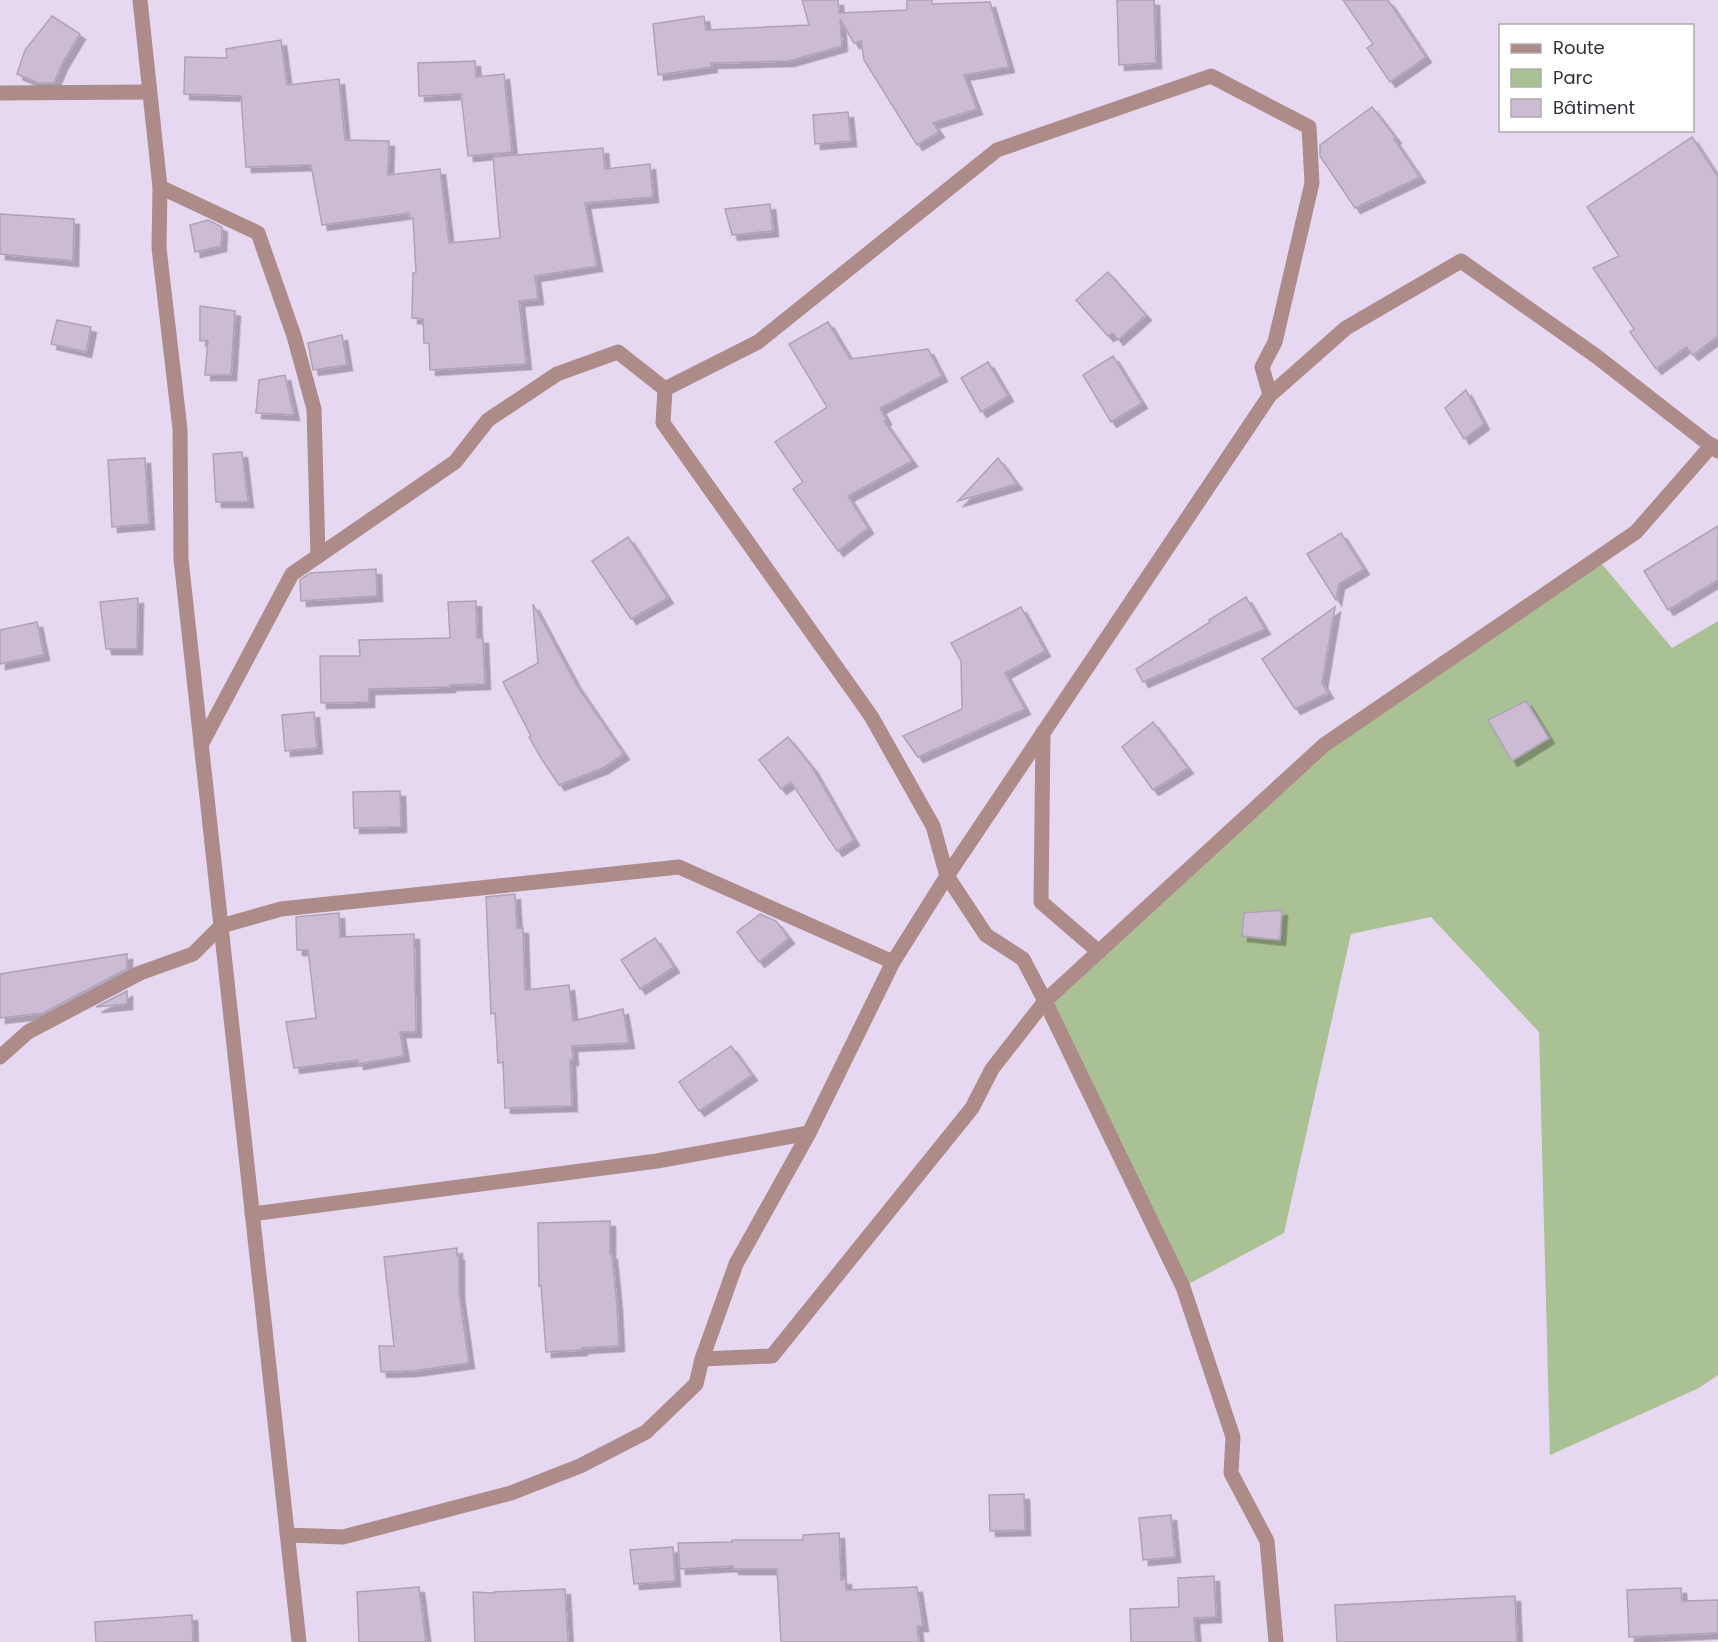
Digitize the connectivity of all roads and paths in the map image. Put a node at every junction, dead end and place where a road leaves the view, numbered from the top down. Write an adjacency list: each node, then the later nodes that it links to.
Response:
1 (140, 0): 2 (street)
2 (150, 92): 3 (street); 4 (street)
3 (0, 93)
4 (160, 187): 8 (street); 10 (street)
5 (665, 389): 6 (street); 8 (street); 11 (street)
6 (1270, 395): 7 (street); 9 (street)
7 (1715, 448): 13 (street)
8 (318, 556): 10 (street)
9 (1043, 732): 11 (street); 13 (street)
10 (201, 744): 12 (street)
11 (947, 876): 14 (street); 15 (street)
12 (221, 926): 14 (street); 16 (street); 18 (street)
13 (1099, 951): 15 (street)
14 (893, 962): 17 (street)
15 (1045, 1001): 19 (street); 22 (street)
16 (0, 1057)
17 (809, 1132): 18 (street); 19 (street)
18 (252, 1214): 20 (street)
19 (702, 1359): 20 (street)
20 (287, 1535): 21 (street)
21 (299, 1642)
22 (1276, 1642)

